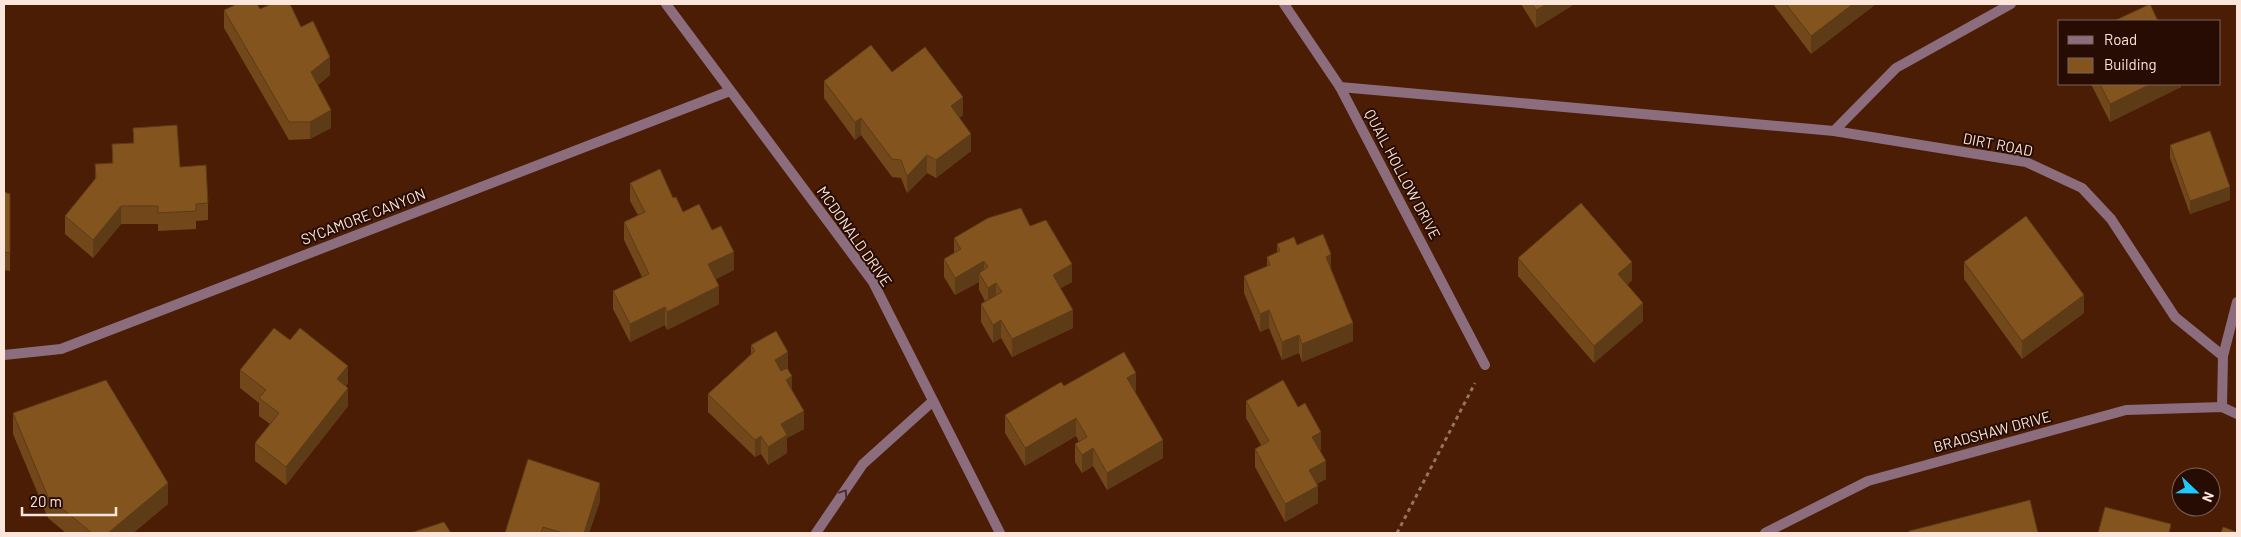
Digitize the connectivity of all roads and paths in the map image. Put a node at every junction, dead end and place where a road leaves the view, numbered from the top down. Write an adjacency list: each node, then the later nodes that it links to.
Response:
1 (666, 4): 5 (street, MCDONALD DRIVE)
2 (1284, 4): 4 (street, QUAIL HOLLOW DRIVE)
3 (2011, 4): 6 (street)
4 (1340, 87): 6 (street, DIRT ROAD); 10 (street, QUAIL HOLLOW DRIVE)
5 (730, 91): 8 (street, SYCAMORE CANYON); 11 (street, MCDONALD DRIVE)
6 (1834, 131): 9 (street, DIRT ROAD)
7 (2237, 303): 9 (street)
8 (4, 355)
9 (2223, 356): 12 (street)
10 (1485, 365): 16 (path)
11 (933, 401): 14 (street, one-way to 11); 15 (street, MCDONALD DRIVE)
12 (2222, 407): 13 (street, BRADSHAW DRIVE); 17 (street, BRADSHAW DRIVE)
13 (2237, 414)
14 (816, 533)
15 (1000, 533)
16 (1397, 533)
17 (1765, 533)

